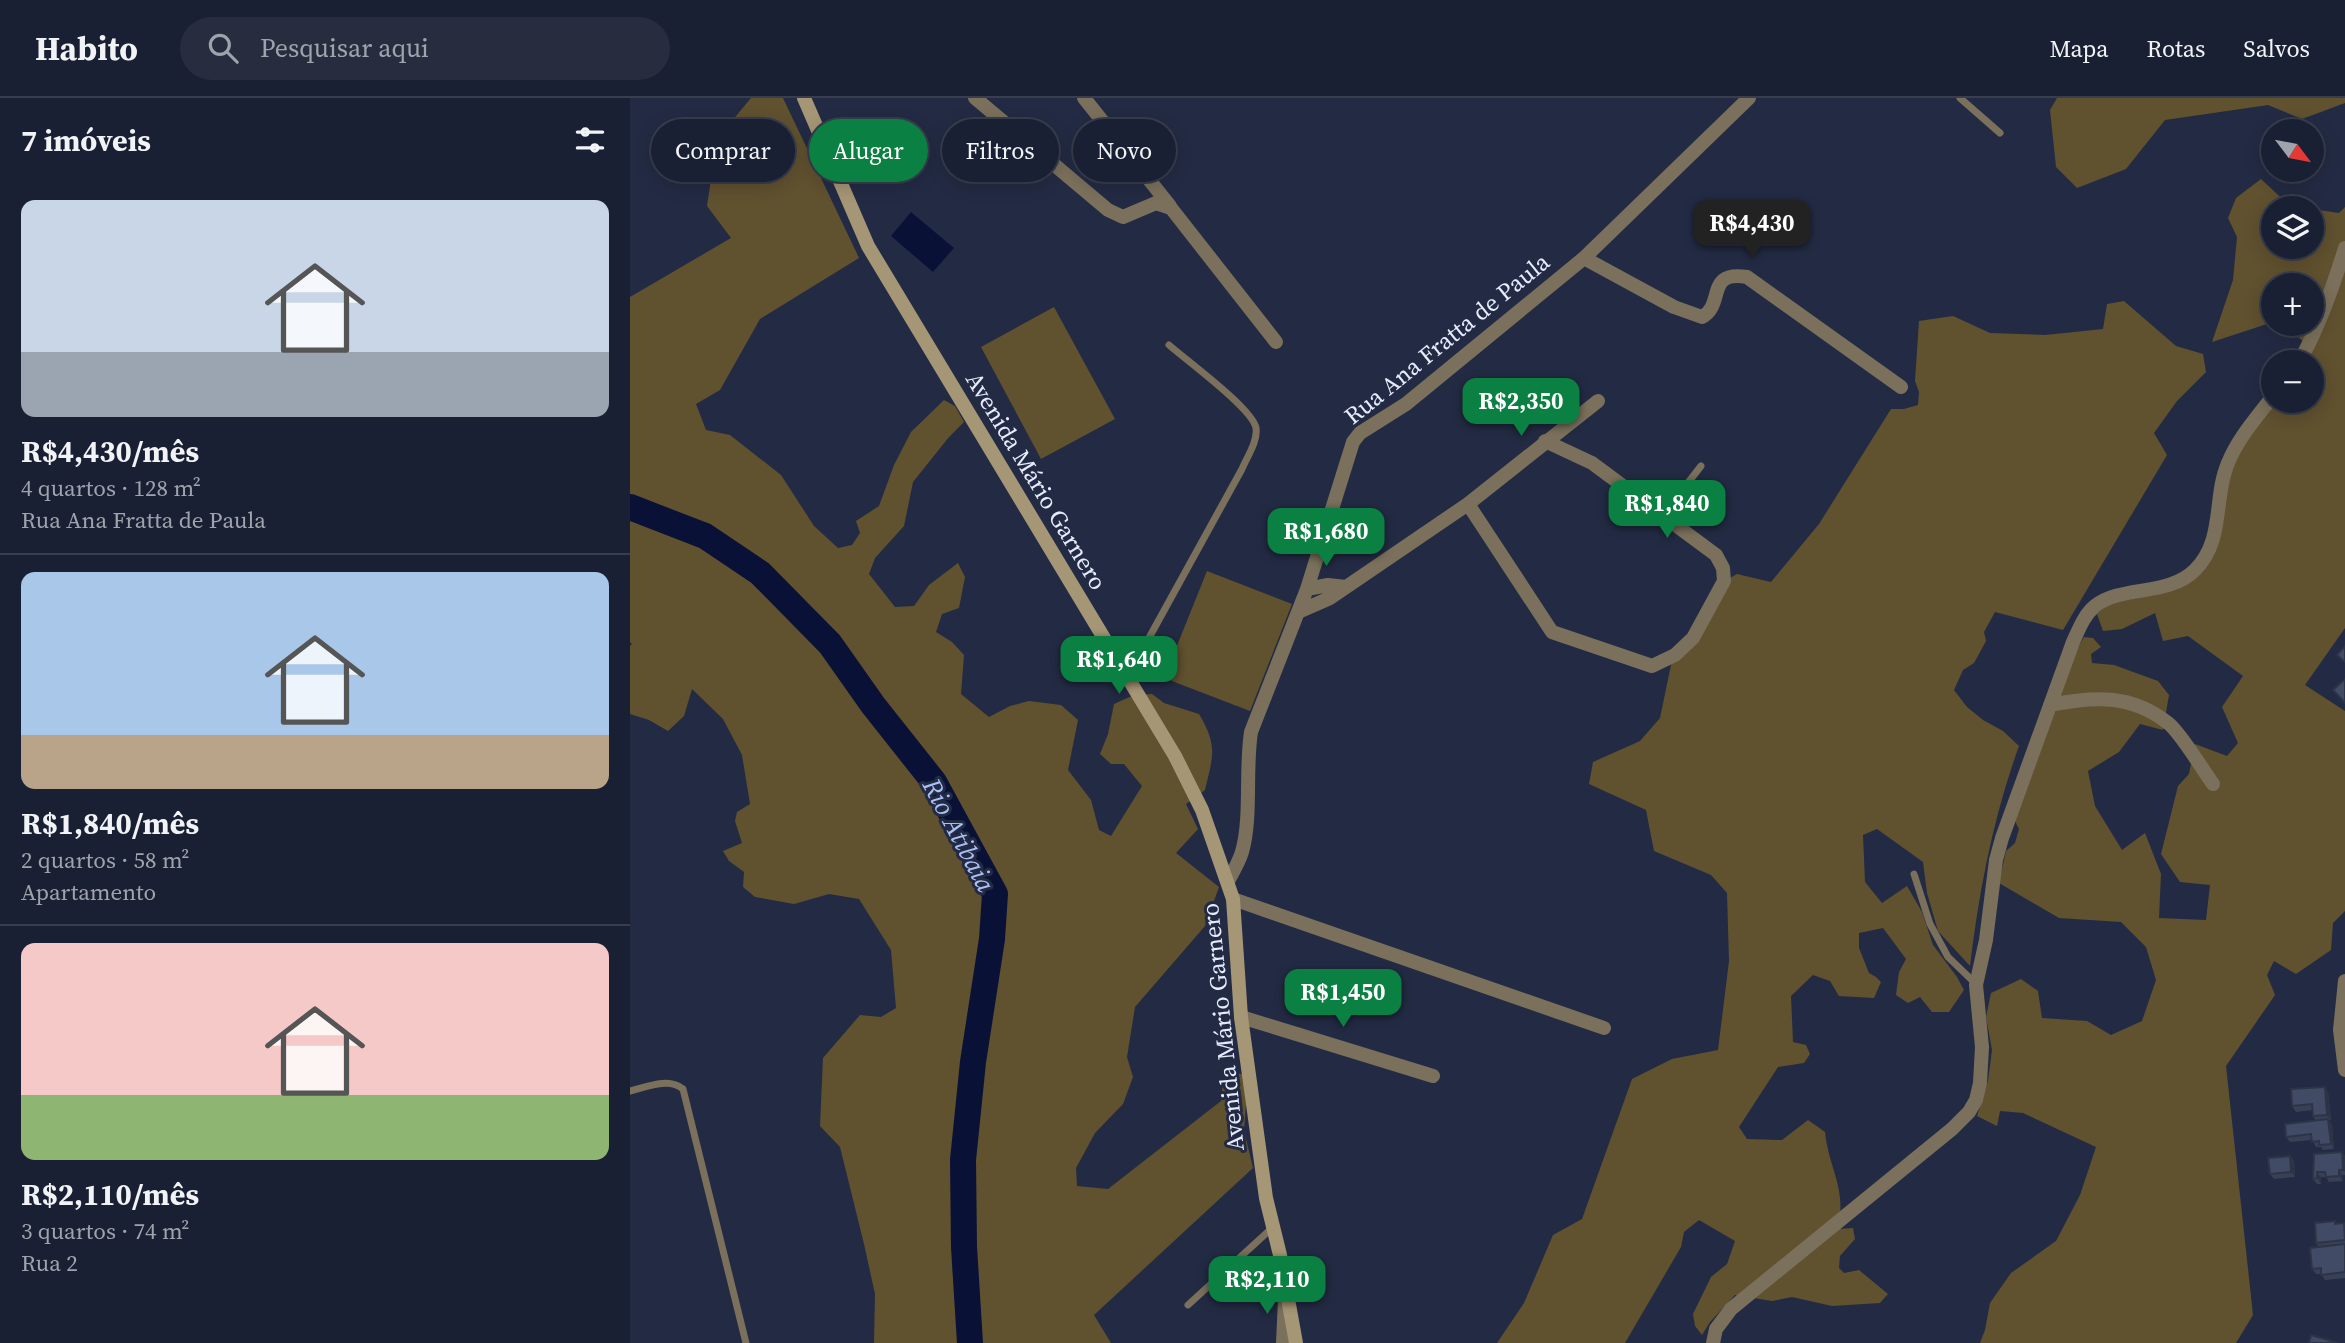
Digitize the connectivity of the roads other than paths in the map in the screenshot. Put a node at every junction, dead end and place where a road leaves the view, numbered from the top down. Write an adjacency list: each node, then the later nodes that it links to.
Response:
1 (804, 98): 23 (main road, Avenida Mário Garnero)
2 (975, 98): 7 (street)
3 (1084, 98): 7 (street)
4 (1749, 98): 9 (street, Rua Ana Fratta de Paula)
5 (1960, 98): 6 (lane)
6 (2000, 133)
7 (1171, 208): 10 (street)
8 (2345, 248): 12 (street)
9 (1584, 258): 13 (street); 21 (street, Rua Ana Fratta de Paula)
10 (1276, 342)
11 (1169, 345): 23 (lane)
12 (2304, 350)
13 (1901, 387)
14 (1598, 401): 16 (street)
15 (2261, 412): 24 (street)
16 (1545, 441): 18 (street); 19 (street)
17 (1701, 466): 19 (lane)
18 (1468, 504): 19 (street); 20 (street)
19 (1663, 515)
20 (1346, 587): 21 (street); 22 (street)
21 (1307, 589): 22 (street, Rua Ana Fratta de Paula)
22 (1298, 612): 27 (street, Rua Ana Fratta de Paula)
23 (1128, 677): 27 (main road, Avenida Mário Garnero)
24 (2050, 705): 25 (street); 29 (street)
25 (2213, 784)
26 (1914, 874): 29 (lane)
27 (1228, 881): 28 (main road, Avenida Mário Garnero)
28 (1233, 898): 31 (main road, Avenida Mário Garnero); 32 (street)
29 (1976, 985): 43 (street)
30 (2344, 990): 33 (street)
31 (1241, 1017): 35 (street); 37 (main road, Avenida Mário Garnero)
32 (1604, 1028)
33 (2343, 1041): 34 (street)
34 (2345, 1070)
35 (1433, 1076)
36 (630, 1091): 40 (lane)
37 (1273, 1227): 38 (main road, Avenida Mário Garnero); 39 (lane)
38 (1286, 1291): 41 (street); 42 (main road, Avenida Mário Garnero)
39 (1188, 1305)
40 (746, 1343)
41 (1283, 1343)
42 (1296, 1343)
43 (1713, 1343)

